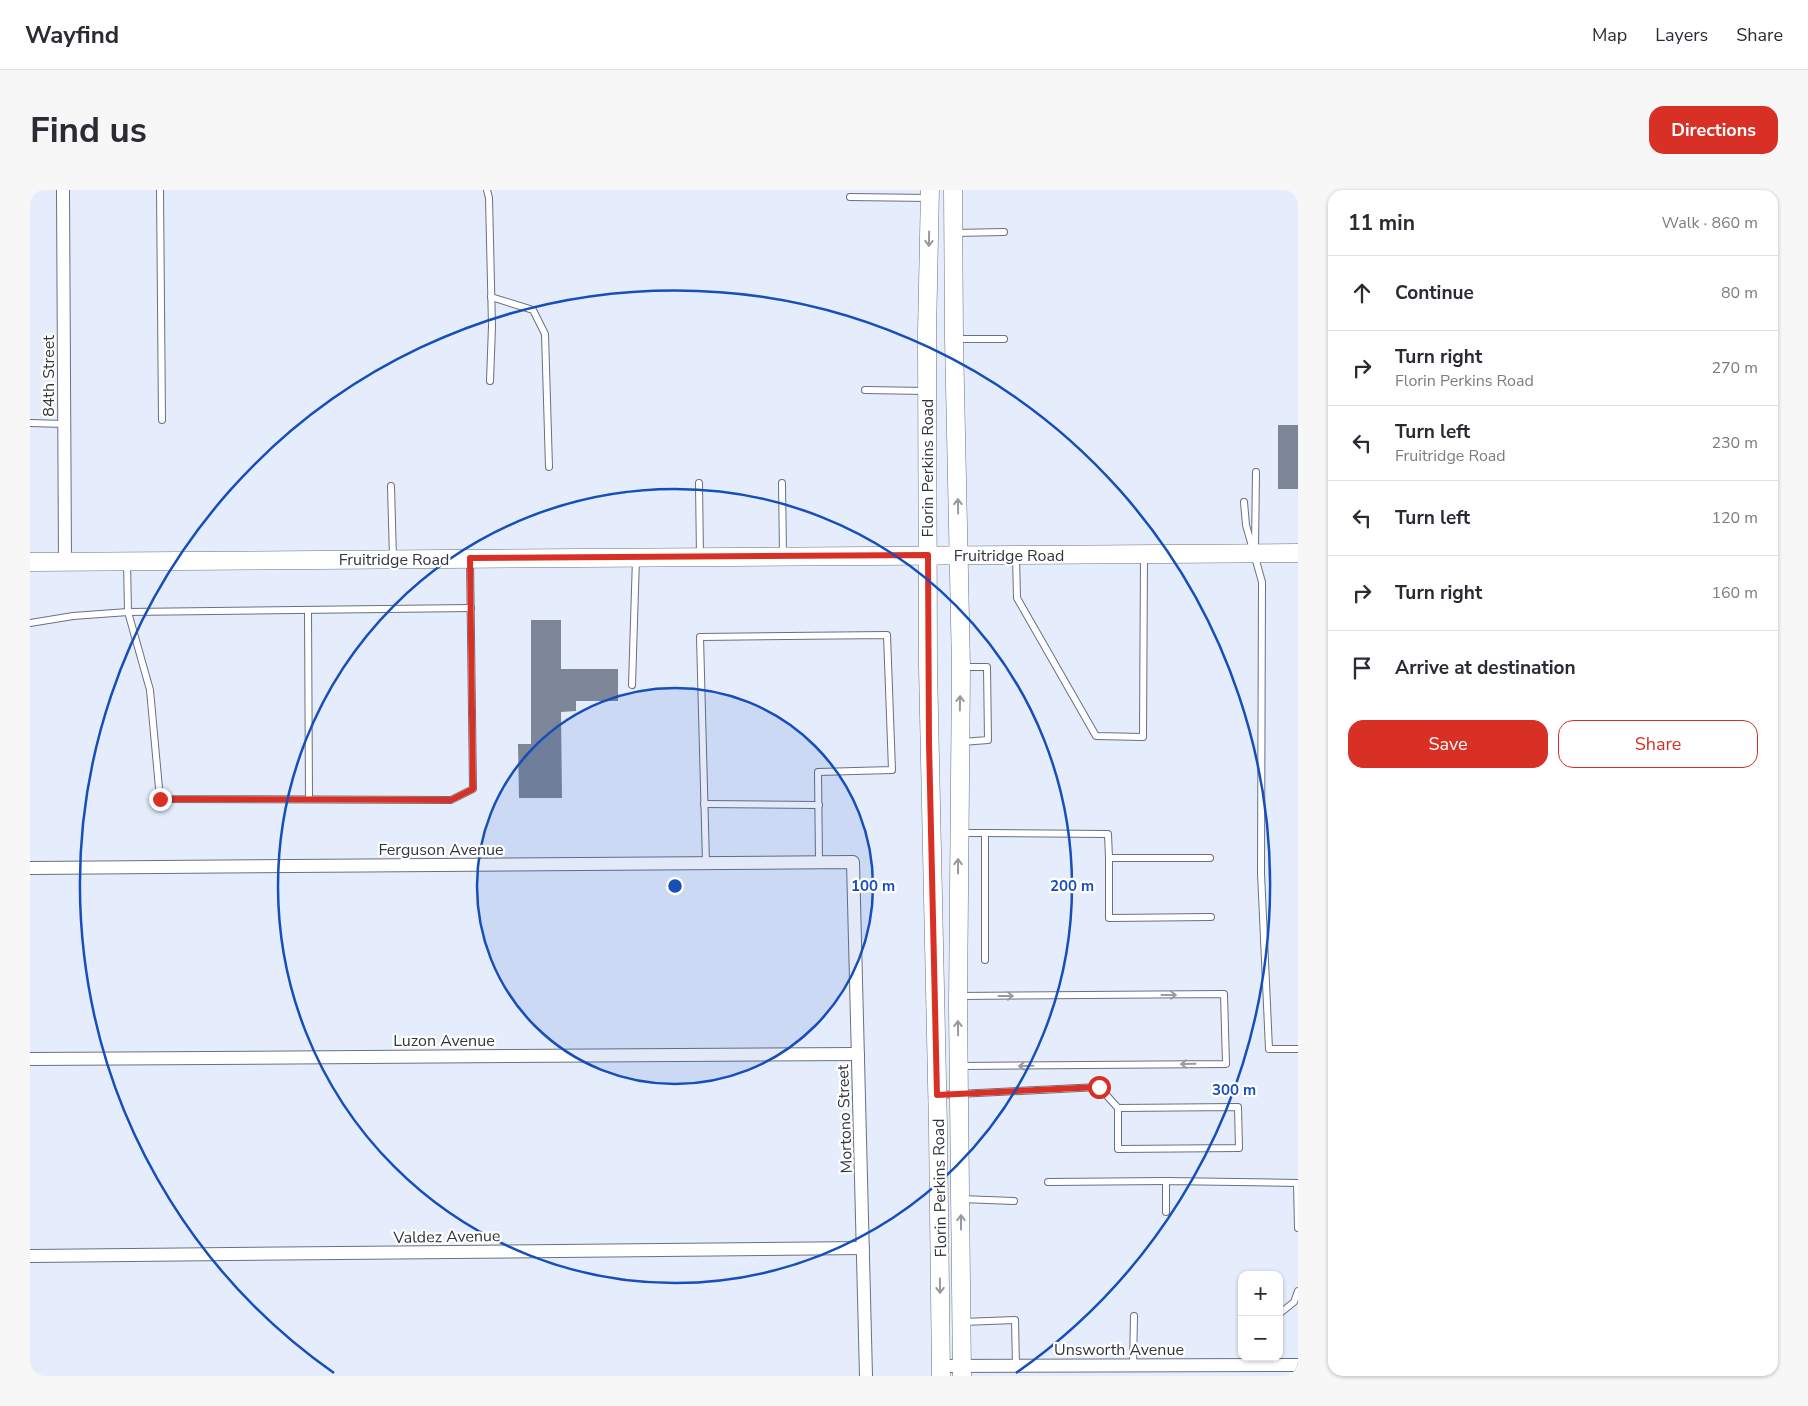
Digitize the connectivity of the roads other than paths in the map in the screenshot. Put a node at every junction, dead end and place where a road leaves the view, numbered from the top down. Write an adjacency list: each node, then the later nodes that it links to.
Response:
1 (63, 190): 18 (street, 84th Street)
2 (160, 190): 16 (lane)
3 (487, 190): 9 (lane)
4 (953, 190): 8 (main road, Florin Perkins Road)
5 (930, 194): 6 (lane); 10 (main road, Florin Perkins Road, one-way to 10)
6 (850, 197)
7 (1004, 232): 8 (lane)
8 (953, 233): 11 (main road, Florin Perkins Road)
9 (491, 296): 13 (lane); 19 (lane)
10 (928, 297): 11 (main road); 15 (main road, Florin Perkins Road)
11 (954, 338): 12 (lane); 30 (main road, Florin Perkins Road, one-way to 11)
12 (1004, 339)
13 (490, 381)
14 (866, 390): 15 (lane)
15 (927, 391): 29 (main road, Florin Perkins Road)
16 (162, 420)
17 (30, 423): 18 (lane)
18 (65, 424): 38 (street, 84th Street)
19 (548, 467)
20 (1256, 472): 25 (lane)
21 (699, 483): 31 (lane)
22 (782, 483): 32 (lane)
23 (391, 486): 35 (lane)
24 (1244, 502): 25 (lane)
25 (1255, 553): 26 (main road, Fruitridge Road); 28 (main road, Fruitridge Road); 60 (lane)
26 (1298, 553)
27 (1016, 554): 28 (main road, Fruitridge Road); 28 (lane); 30 (main road, Fruitridge Road)
28 (1144, 554)
29 (928, 555): 30 (main road, Fruitridge Road); 32 (main road, Fruitridge Road); 65 (main road, Florin Perkins Road)
30 (959, 555): 43 (main road, Florin Perkins Road)
31 (700, 556): 32 (main road, Fruitridge Road); 33 (main road, Fruitridge Road)
32 (783, 556)
33 (636, 557): 34 (main road, Fruitridge Road); 44 (lane)
34 (470, 558): 35 (main road, Fruitridge Road); 39 (lane)
35 (393, 559): 36 (main road, Fruitridge Road)
36 (127, 561): 38 (main road, Fruitridge Road); 41 (lane)
37 (30, 562): 38 (main road, Fruitridge Road)
38 (65, 562)
39 (471, 608): 40 (lane); 46 (lane)
40 (308, 610): 41 (lane); 46 (lane)
41 (128, 612): 42 (lane); 46 (lane)
42 (30, 623)
43 (960, 667): 45 (main road, Florin Perkins Road, one-way to 43); 45 (lane)
44 (632, 684)
45 (960, 742): 49 (main road, Florin Perkins Road)
46 (309, 799)
47 (704, 804): 48 (lane); 48 (lane); 55 (lane)
48 (819, 805): 53 (lane)
49 (959, 833): 50 (lane); 59 (main road, Florin Perkins Road, one-way to 49)
50 (985, 834): 51 (lane); 58 (lane)
51 (1109, 858): 52 (lane); 57 (lane)
52 (1210, 858)
53 (819, 862): 54 (street, Ferguson Avenue); 55 (street, Ferguson Avenue)
54 (853, 862): 61 (street, Mortono Street)
55 (706, 863): 56 (street, Ferguson Avenue)
56 (30, 868)
57 (1211, 916)
58 (985, 960)
59 (958, 996): 63 (main road, Florin Perkins Road, one-way to 59); 63 (lane, one-way to 63)
60 (1298, 1049)
61 (858, 1054): 62 (street, Luzon Avenue); 73 (street, Mortono Street)
62 (30, 1059)
63 (958, 1066): 64 (main road, Florin Perkins Road)
64 (959, 1094): 65 (lane); 66 (lane); 69 (main road, Florin Perkins Road)
65 (937, 1095): 83 (main road, Florin Perkins Road, one-way to 83)
66 (1118, 1108): 66 (lane)
67 (1166, 1181): 68 (lane); 71 (lane); 72 (lane)
68 (1048, 1182)
69 (961, 1199): 70 (lane); 78 (main road, Florin Perkins Road, one-way to 69)
70 (1014, 1201)
71 (1166, 1212)
72 (1298, 1228)
73 (863, 1248): 74 (street, Valdez Avenue); 85 (street, Mortono Street)
74 (30, 1256)
75 (1298, 1291): 76 (lane)
76 (1283, 1311)
77 (1134, 1316): 82 (lane)
78 (961, 1322): 81 (lane); 84 (main road, Florin Perkins Road)
79 (1279, 1361): 80 (street, Unsworth Avenue); 82 (street, Unsworth Avenue)
80 (1298, 1365)
81 (1016, 1366): 82 (street, Unsworth Avenue); 84 (street, Unsworth Avenue)
82 (1133, 1366)
83 (941, 1371): 84 (street, Unsworth Avenue)
84 (962, 1371)
85 (866, 1376)

